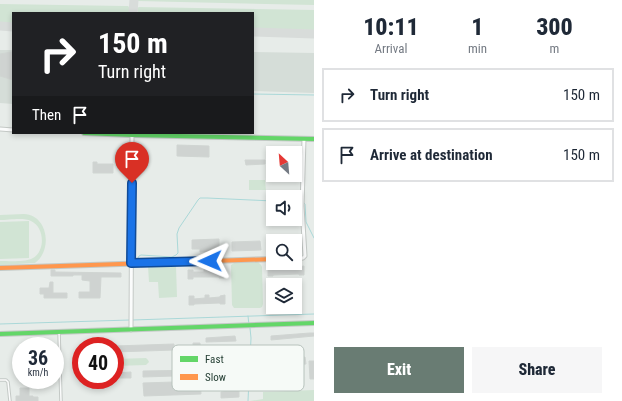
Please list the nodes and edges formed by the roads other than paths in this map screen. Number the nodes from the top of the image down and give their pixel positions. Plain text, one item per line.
1 (0, 129) edge
2 (12, 130) edge
3 (108, 134) edge
4 (132, 135) junction
5 (304, 139) junction
6 (314, 139) edge
7 (266, 259) edge
8 (302, 259) edge
9 (131, 263) junction
10 (0, 268) edge
11 (314, 323) edge
12 (130, 330) junction
13 (60, 332) junction
14 (0, 334) edge
15 (0, 380) edge
16 (10, 401) edge
17 (61, 401) edge

1 - 2 street
3 - 4 street
4 - 5 street
4 - 9 street
5 - 6 street
5 - 8 street
7 - 9 street
9 - 10 street
9 - 12 street
11 - 12 street
12 - 13 street
13 - 14 street
13 - 17 lane
15 - 16 lane

